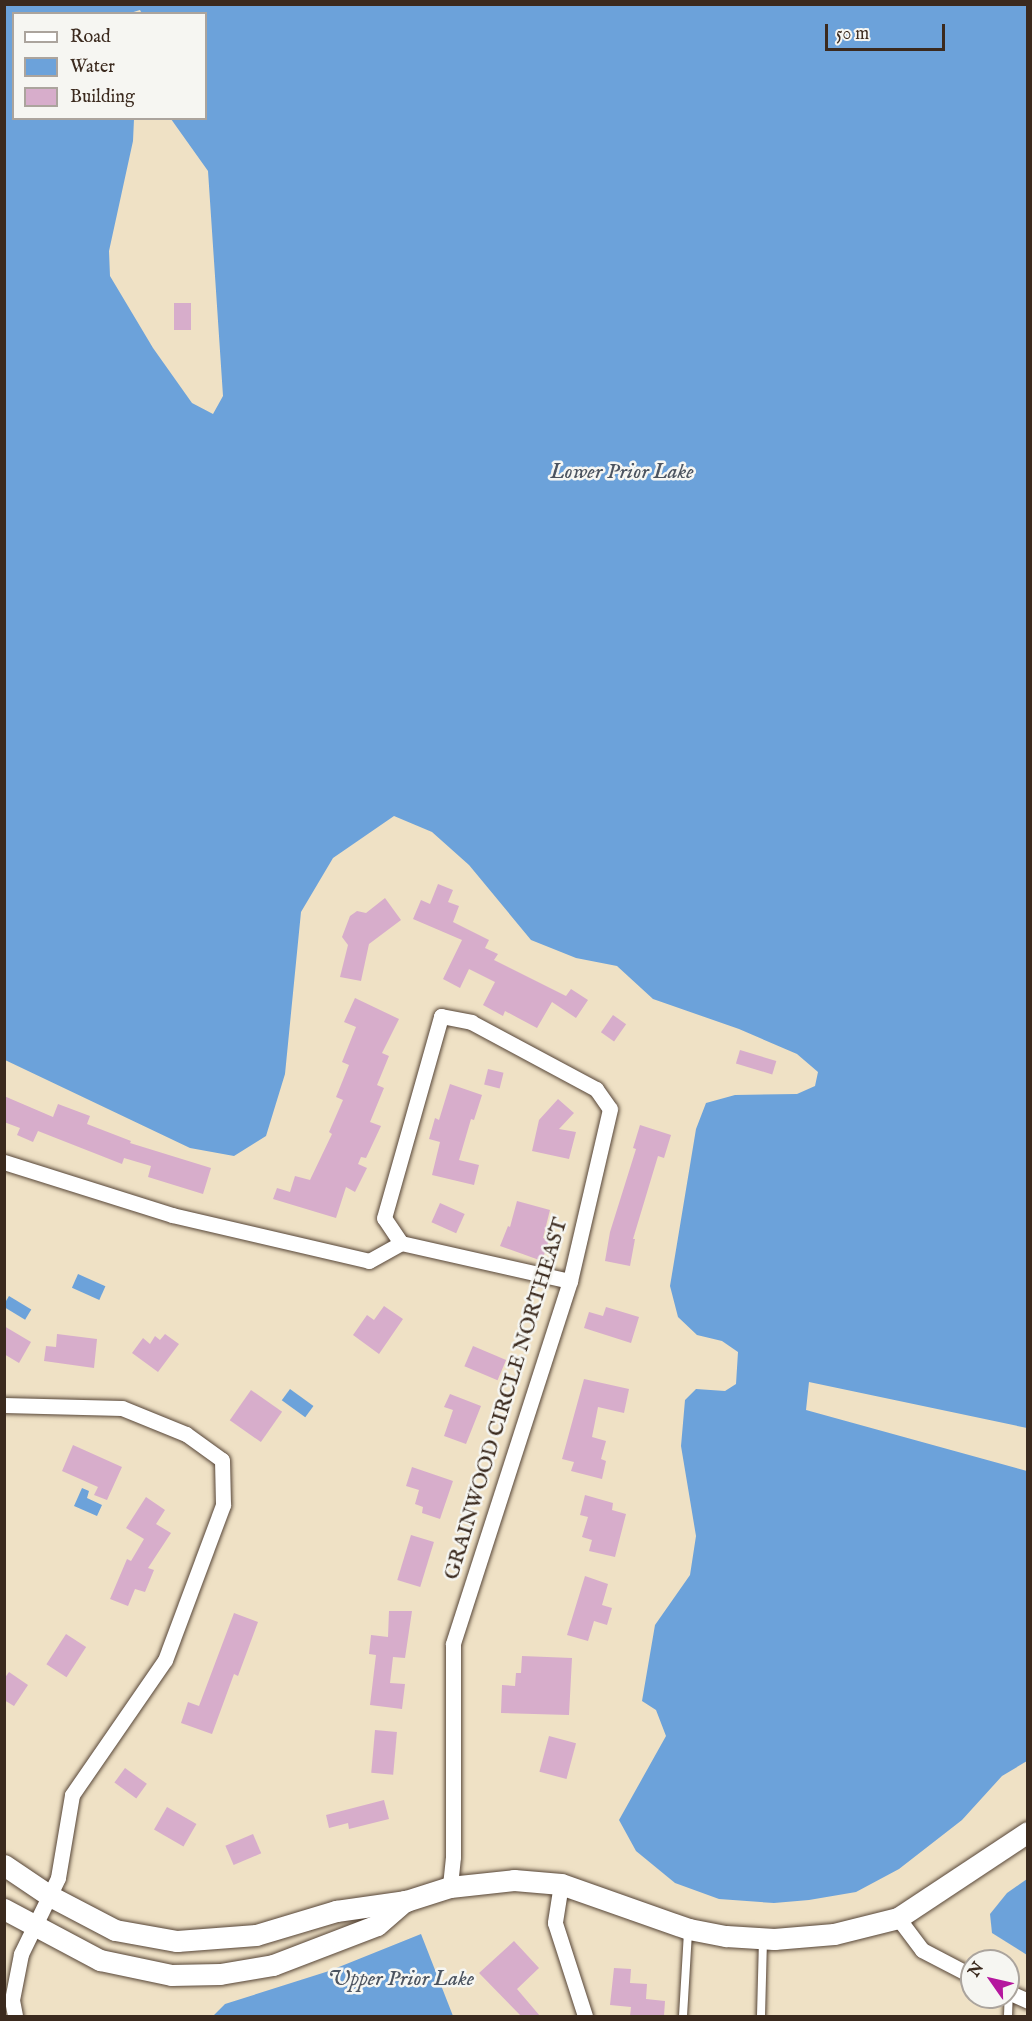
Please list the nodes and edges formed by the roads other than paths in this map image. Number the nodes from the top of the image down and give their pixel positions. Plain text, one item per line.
1 (4, 1162) edge
2 (401, 1243) junction
3 (570, 1281) junction
4 (4, 1405) edge
5 (1028, 1832) edge
6 (4, 1865) edge
7 (561, 1884) junction
8 (450, 1887) junction
9 (406, 1901) junction
10 (4, 1910) edge
11 (42, 1913) junction
12 (898, 1918) junction
13 (688, 1929) junction
14 (763, 1937) junction
15 (960, 1970) edge
16 (15, 2016) edge
17 (585, 2016) edge
18 (683, 2016) edge
19 (761, 2016) edge

1 - 2 street
2 - 3 street
2 - 3 street, GRAINWOOD CIRCLE NORTHEAST
3 - 8 street, GRAINWOOD CIRCLE NORTHEAST
4 - 11 street
5 - 12 main road
6 - 11 main road
7 - 8 main road
7 - 13 main road
7 - 17 street
8 - 9 main road
9 - 11 main road
9 - 11 main road
10 - 11 main road
11 - 16 street
12 - 14 main road
12 - 15 street
13 - 14 main road
13 - 18 lane
14 - 19 lane

